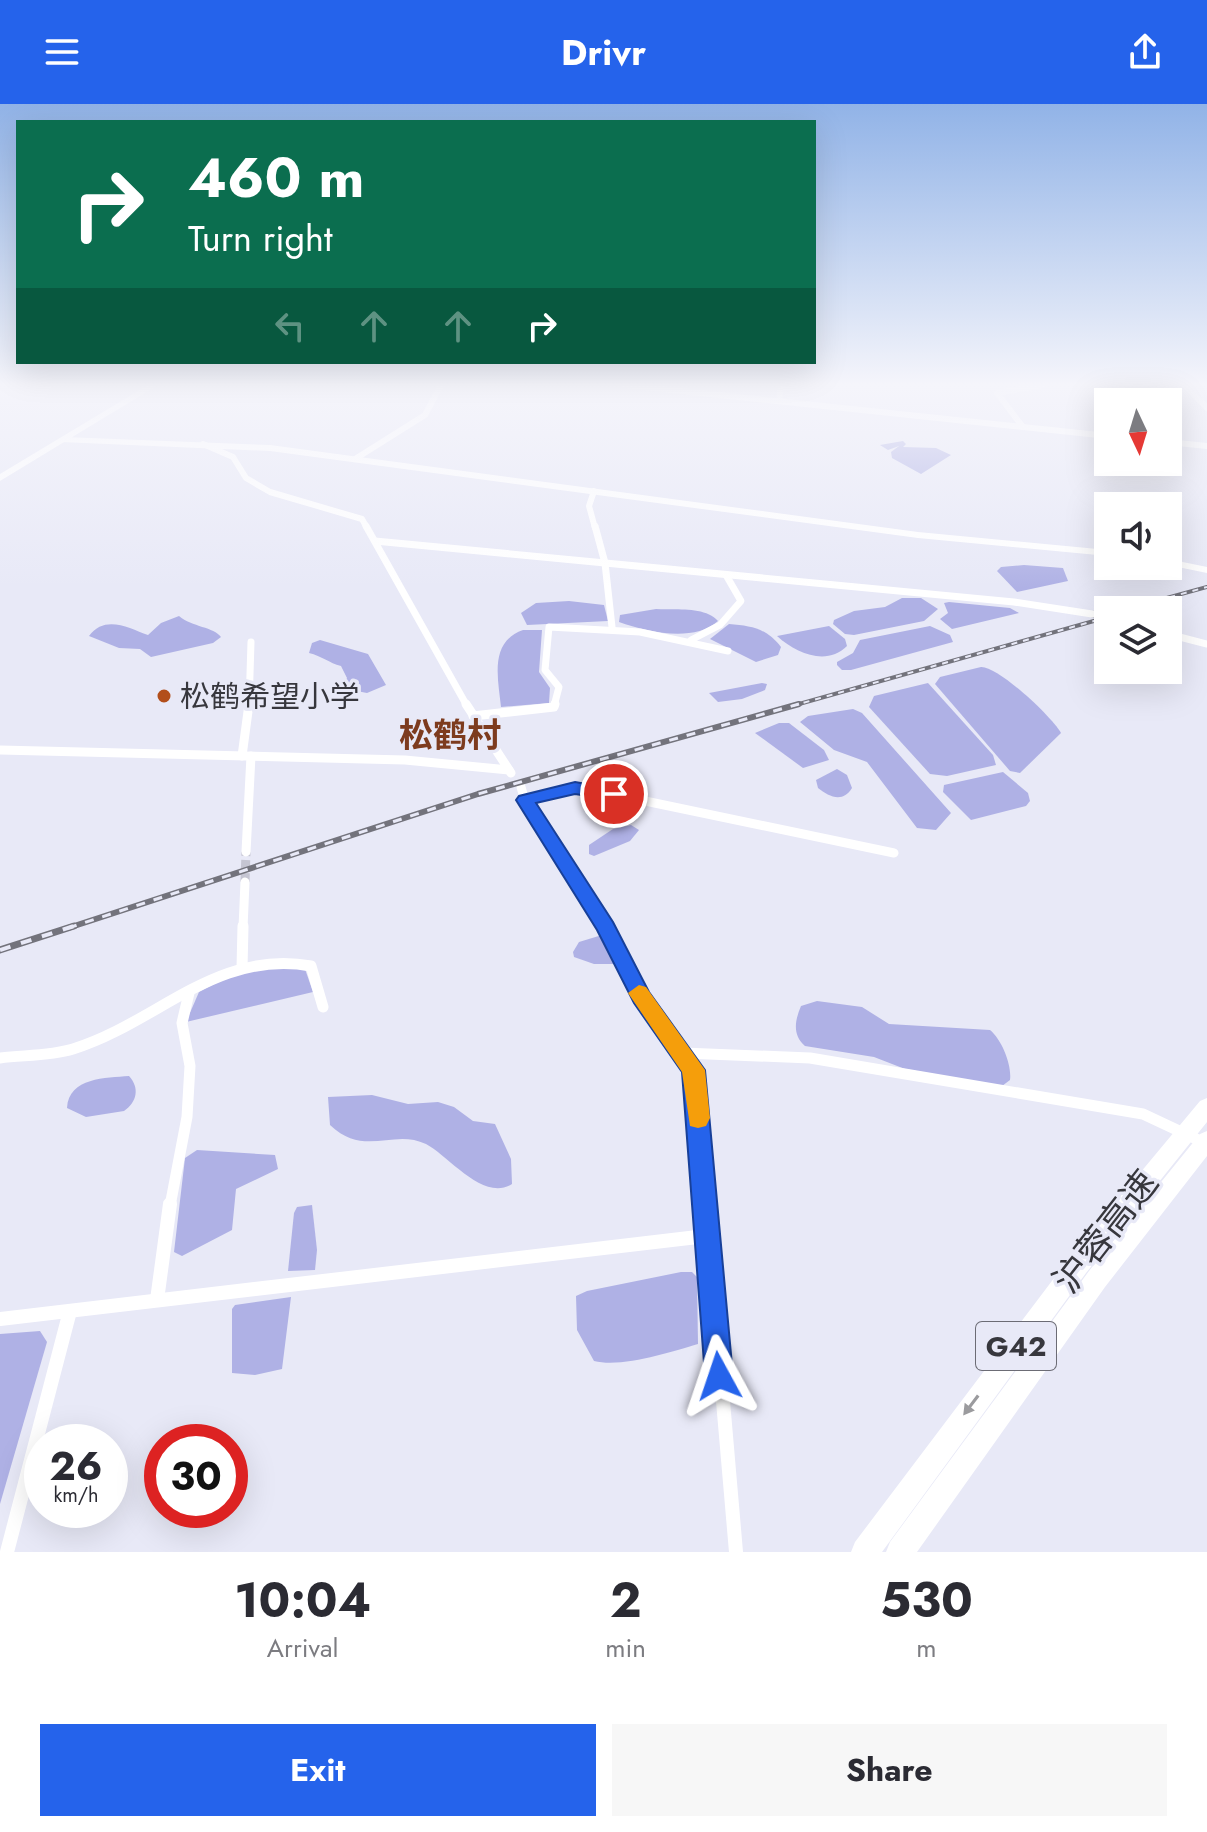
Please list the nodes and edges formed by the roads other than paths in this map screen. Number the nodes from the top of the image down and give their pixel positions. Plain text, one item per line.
1 (41, 453) edge
2 (223, 453) edge
3 (290, 453) edge
4 (365, 453) edge
5 (355, 459) junction
6 (0, 478) edge
7 (594, 491) junction
8 (375, 541) junction
9 (1094, 552) edge
10 (605, 563) junction
11 (1182, 565) edge
12 (1207, 570) edge
13 (726, 575) junction
14 (1092, 614) tunnel mouth
15 (612, 627) junction
16 (1182, 638) edge
17 (689, 641) junction
18 (251, 642) dead end
19 (1207, 644) edge
20 (728, 651) dead end
21 (473, 716) junction
22 (0, 750) edge
23 (246, 756) junction
24 (246, 852) tunnel mouth
25 (894, 853) dead end
26 (245, 882) tunnel mouth
27 (242, 968) junction
28 (189, 993) junction
29 (323, 1007) dead end
30 (683, 1053) junction
31 (0, 1058) edge
32 (1207, 1107) edge
33 (1195, 1147) edge
34 (706, 1236) junction
35 (157, 1300) junction
36 (70, 1311) junction
37 (0, 1319) edge
38 (7, 1552) edge
39 (736, 1552) edge
40 (865, 1552) edge
41 (900, 1552) edge

1 - 6 highway
2 - 8 street
3 - 5 main road
4 - 5 street
5 - 7 main road
7 - 9 main road
7 - 10 street
8 - 10 street
8 - 21 street
10 - 13 street
10 - 15 street
11 - 12 main road
13 - 14 street
13 - 17 street
15 - 17 street
15 - 21 street
16 - 19 street
17 - 20 street
18 - 23 street
21 - 23 street
22 - 23 street
23 - 24 street
25 - 30 street
26 - 27 street
27 - 28 street
27 - 29 street
28 - 31 street
28 - 35 street
30 - 33 street
30 - 34 street
32 - 33 highway, 沪蓉高速 / G42
33 -> 40 highway, 沪蓉高速 / G42
33 - 41 highway, 沪蓉高速 / G42
34 - 35 street
34 - 39 street
35 - 36 street
36 - 37 street
36 - 38 street

